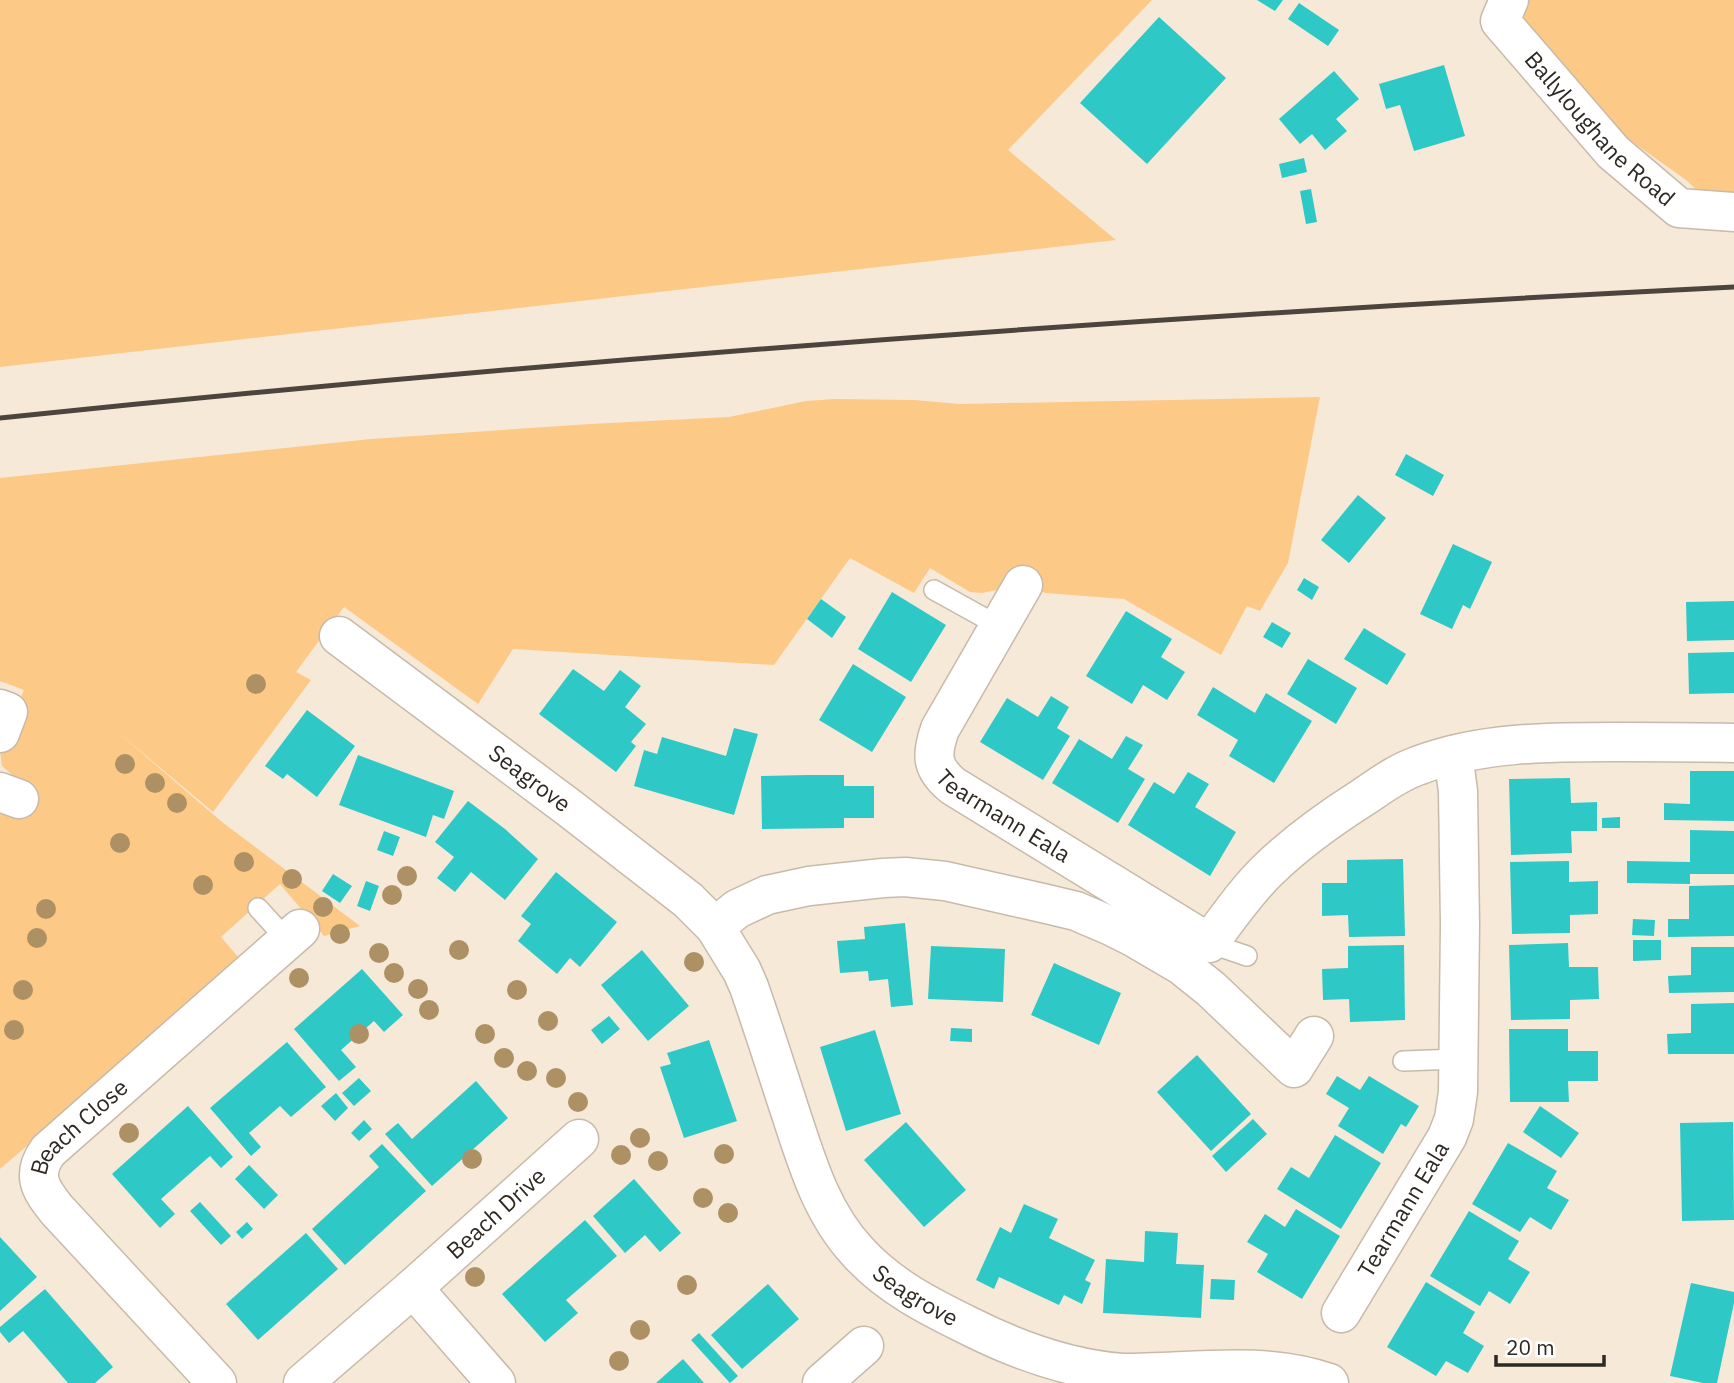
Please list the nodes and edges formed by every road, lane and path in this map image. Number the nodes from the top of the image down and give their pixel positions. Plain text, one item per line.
1 (1509, 0) edge
2 (1734, 212) edge
3 (1023, 585) dead end
4 (934, 590) dead end
5 (999, 626) junction
6 (339, 636) dead end
7 (0, 709) edge
8 (0, 733) edge
9 (1734, 743) edge
10 (1453, 755) junction
11 (258, 908) dead end
12 (715, 927) junction
13 (293, 935) joint
14 (1209, 943) junction
15 (1247, 957) dead end
16 (1314, 1036) dead end
17 (1458, 1059) junction
18 (1403, 1060) dead end
19 (579, 1139) dead end
20 (413, 1287) junction
21 (1341, 1313) dead end
22 (864, 1346) dead end
23 (217, 1383) edge
24 (303, 1383) edge
25 (496, 1383) edge
26 (822, 1383) edge
27 (1329, 1383) edge

1 - 2 street, Ballyloughane Road
3 - 5 street, Tearmann Eala
4 - 5 lane
5 - 14 street, Tearmann Eala
6 - 12 street, Seagrove
7 - 8 street
9 - 10 street
10 - 14 street
10 - 17 street, Tearmann Eala
11 - 13 lane
12 - 16 street
12 - 27 street, Seagrove
13 - 23 street, Beach Close
14 - 15 lane, Tearmann Eala
17 - 18 lane
17 - 21 street, Tearmann Eala
19 - 20 street, Beach Drive
20 - 24 street, Beach Drive
20 - 25 street
22 - 26 street

